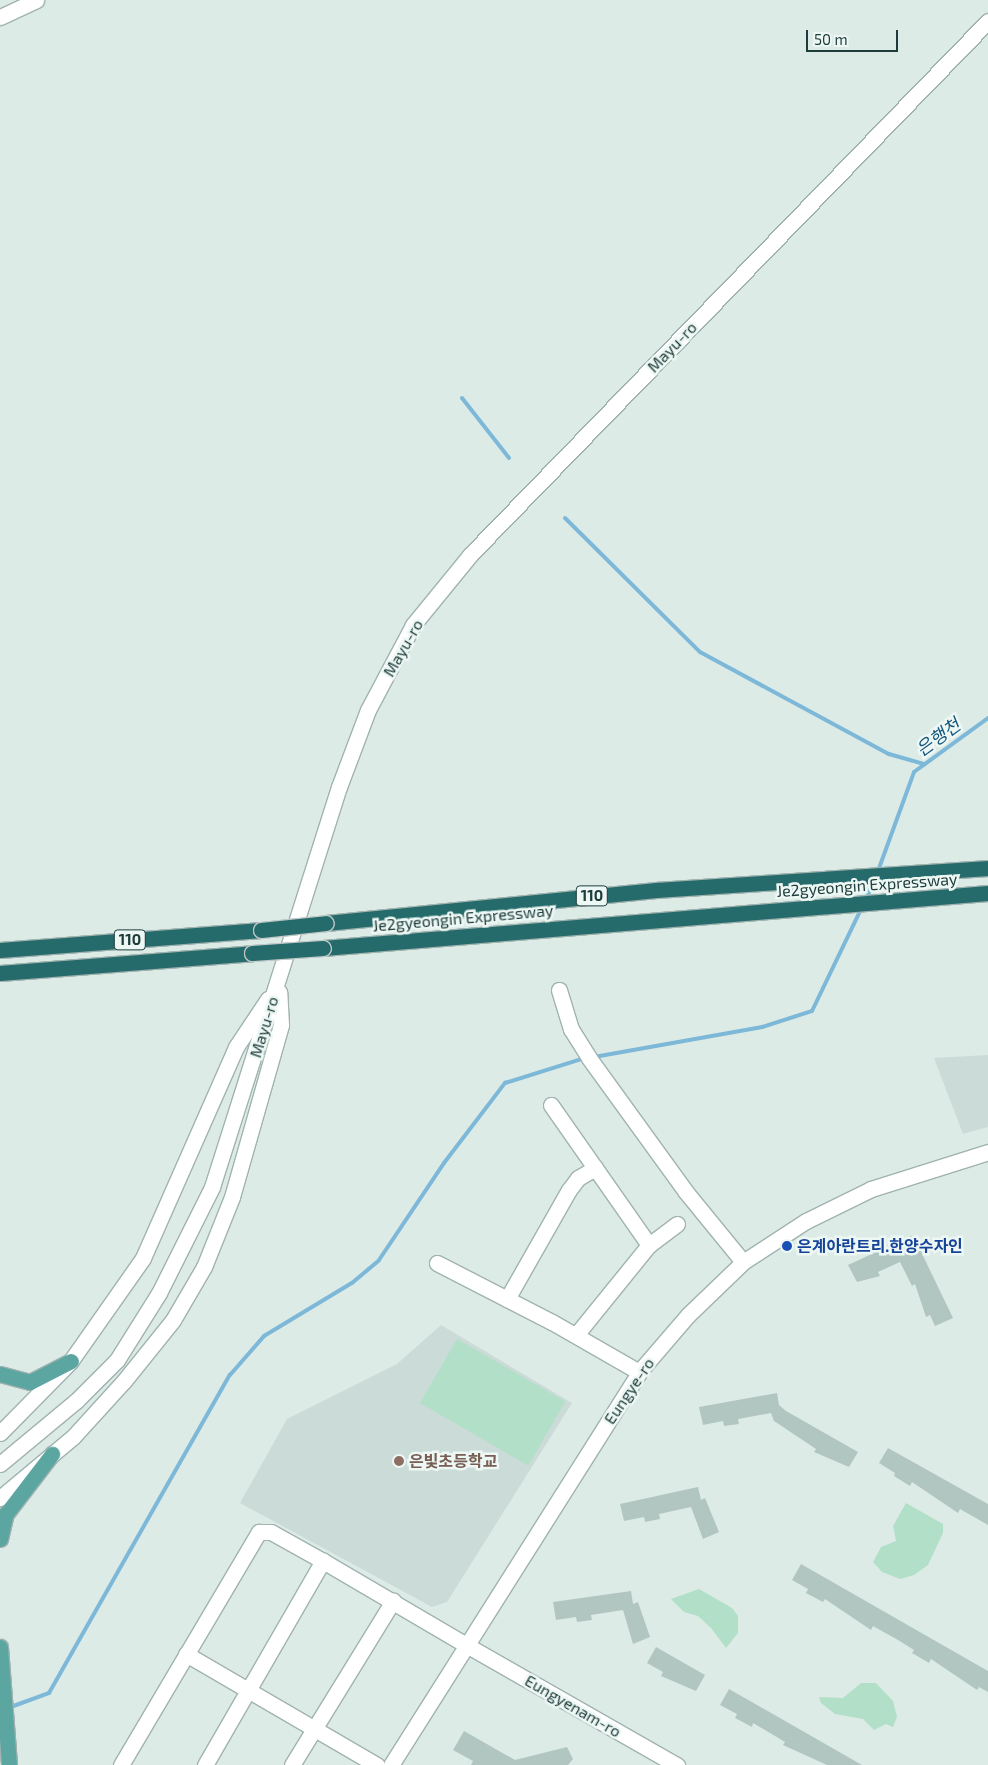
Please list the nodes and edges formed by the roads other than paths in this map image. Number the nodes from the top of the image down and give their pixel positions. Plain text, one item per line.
1 (36, 0) edge
2 (0, 17) edge
3 (988, 21) edge
4 (988, 868) edge
5 (988, 893) edge
6 (0, 950) edge
7 (0, 973) edge
8 (278, 983) junction
9 (559, 990) dead end
10 (551, 1105) dead end
11 (988, 1152) edge
12 (595, 1168) junction
13 (677, 1224) dead end
14 (649, 1245) junction
15 (743, 1262) junction
16 (436, 1263) dead end
17 (507, 1299) junction
18 (576, 1335) junction
19 (71, 1361) junction
20 (639, 1372) junction
21 (0, 1374) edge
22 (0, 1433) edge
23 (52, 1454) junction
24 (0, 1464) edge
25 (0, 1498) edge
26 (0, 1539) edge
27 (323, 1560) junction
28 (393, 1601) junction
29 (468, 1646) junction
30 (0, 1647) edge
31 (186, 1654) junction
32 (248, 1690) junction
33 (314, 1728) junction
34 (9, 1765) edge
35 (121, 1765) edge
36 (205, 1765) edge
37 (292, 1765) edge
38 (377, 1765) edge
39 (391, 1765) edge
40 (677, 1765) edge

1 - 2 street
3 - 8 street, Mayu-ro
4 - 6 highway, Je2gyeongin Expressway / 110, bridge
5 - 7 highway, Je2gyeongin Expressway / 110, bridge
8 - 19 street
8 - 23 street
8 - 24 street, Mayu-ro
9 - 15 street
10 - 12 street
11 - 15 street, Eungye-ro
12 - 14 street
12 - 17 street
13 - 14 street
14 - 18 street
15 - 20 street, Eungye-ro
16 - 17 street
17 - 18 street
18 - 20 street
19 - 21 main road
19 - 22 street
20 - 29 street, Eungye-ro
23 - 25 street
23 - 26 main road
27 - 28 street, Eungyenam-ro
27 - 31 street, Eungyenam-ro
27 - 32 street
28 - 29 street, Eungyenam-ro
28 - 33 street
29 - 39 street, Eungye-ro
29 - 40 street, Eungyenam-ro
30 - 34 main road
31 - 32 street
31 - 35 street
32 - 33 street
32 - 36 street
33 - 37 street
33 - 38 street

